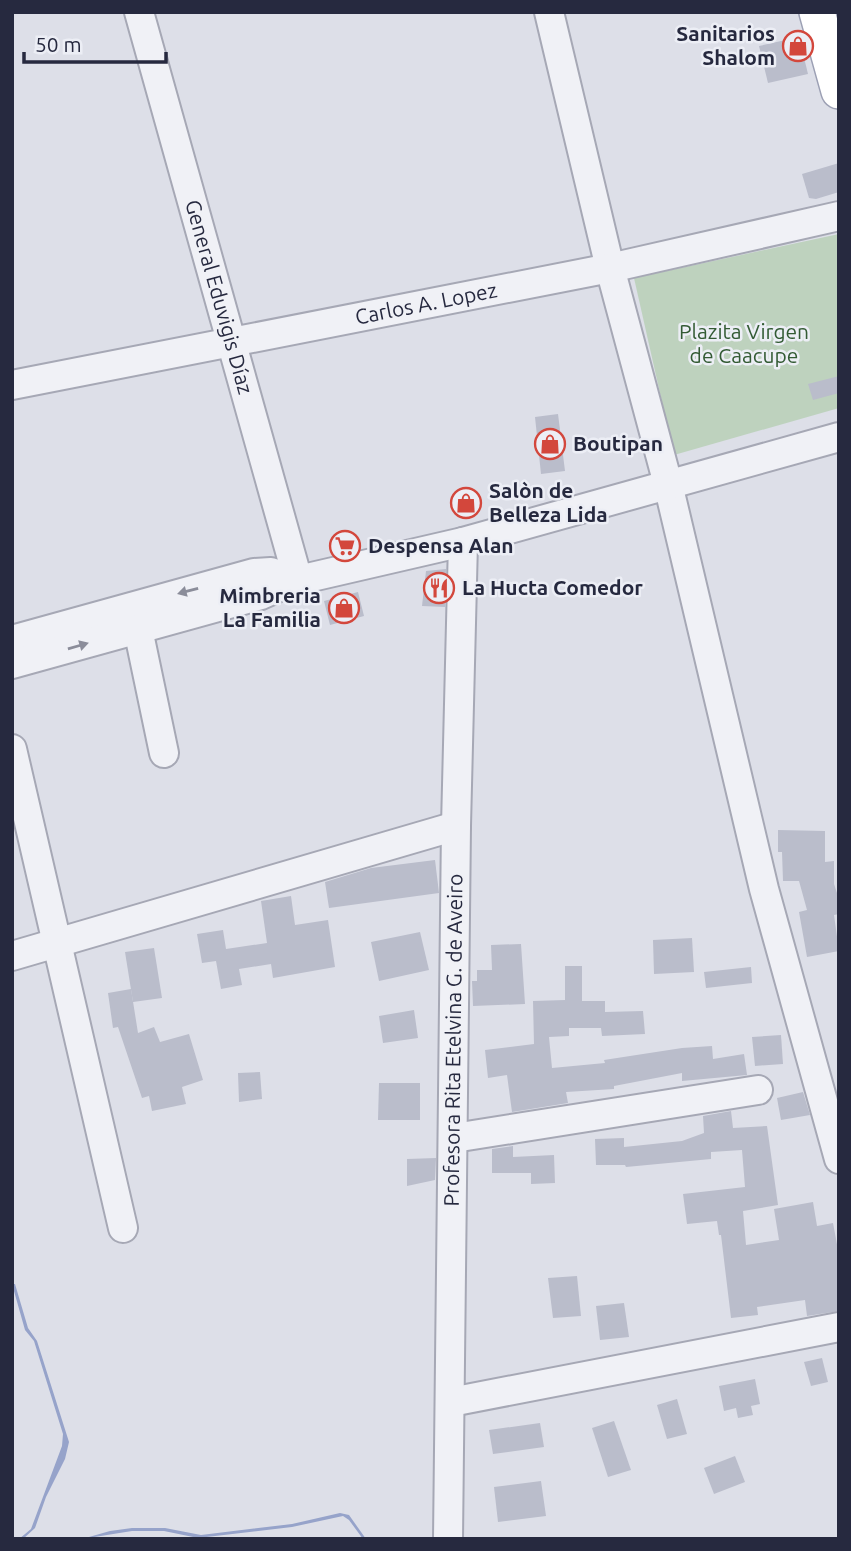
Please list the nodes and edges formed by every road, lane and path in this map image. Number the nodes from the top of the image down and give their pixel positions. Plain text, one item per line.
1 (139, 12) edge
2 (549, 12) edge
3 (817, 12) edge
4 (839, 92) edge
5 (839, 215) edge
6 (610, 268) junction
7 (232, 341) junction
8 (12, 385) edge
9 (839, 437) edge
10 (668, 484) junction
11 (463, 542) junction
12 (294, 581) junction
13 (138, 629) junction
14 (12, 640) edge
15 (12, 664) edge
16 (12, 749) edge
17 (164, 753) dead end
18 (456, 826) junction
19 (57, 943) junction
20 (12, 956) edge
21 (758, 1090) dead end
22 (454, 1138) junction
23 (839, 1159) edge
24 (123, 1228) dead end
25 (839, 1327) edge
26 (451, 1402) junction
27 (448, 1539) edge

1 - 7 street, General Eduvigis Díaz
2 - 6 street
3 - 4 main road
5 - 6 street, Carlos A. Lopez
6 - 7 street, Carlos A. Lopez
6 - 10 street
7 - 8 street, Carlos A. Lopez
7 - 12 street, General Eduvigis Díaz
9 - 10 street
10 - 11 street
10 - 23 street
11 - 12 street
11 - 18 street, Profesora Rita Etelvina G. de Aveiro
12 - 13 street
12 -> 14 street
15 -> 13 street
13 - 17 street
16 - 19 street
18 - 19 street
18 - 22 street, Profesora Rita Etelvina G. de Aveiro
19 - 20 street
19 - 24 street
21 - 22 street
22 - 26 street, Profesora Rita Etelvina G. de Aveiro
25 - 26 street
26 - 27 street, Profesora Rita Etelvina G. de Aveiro

